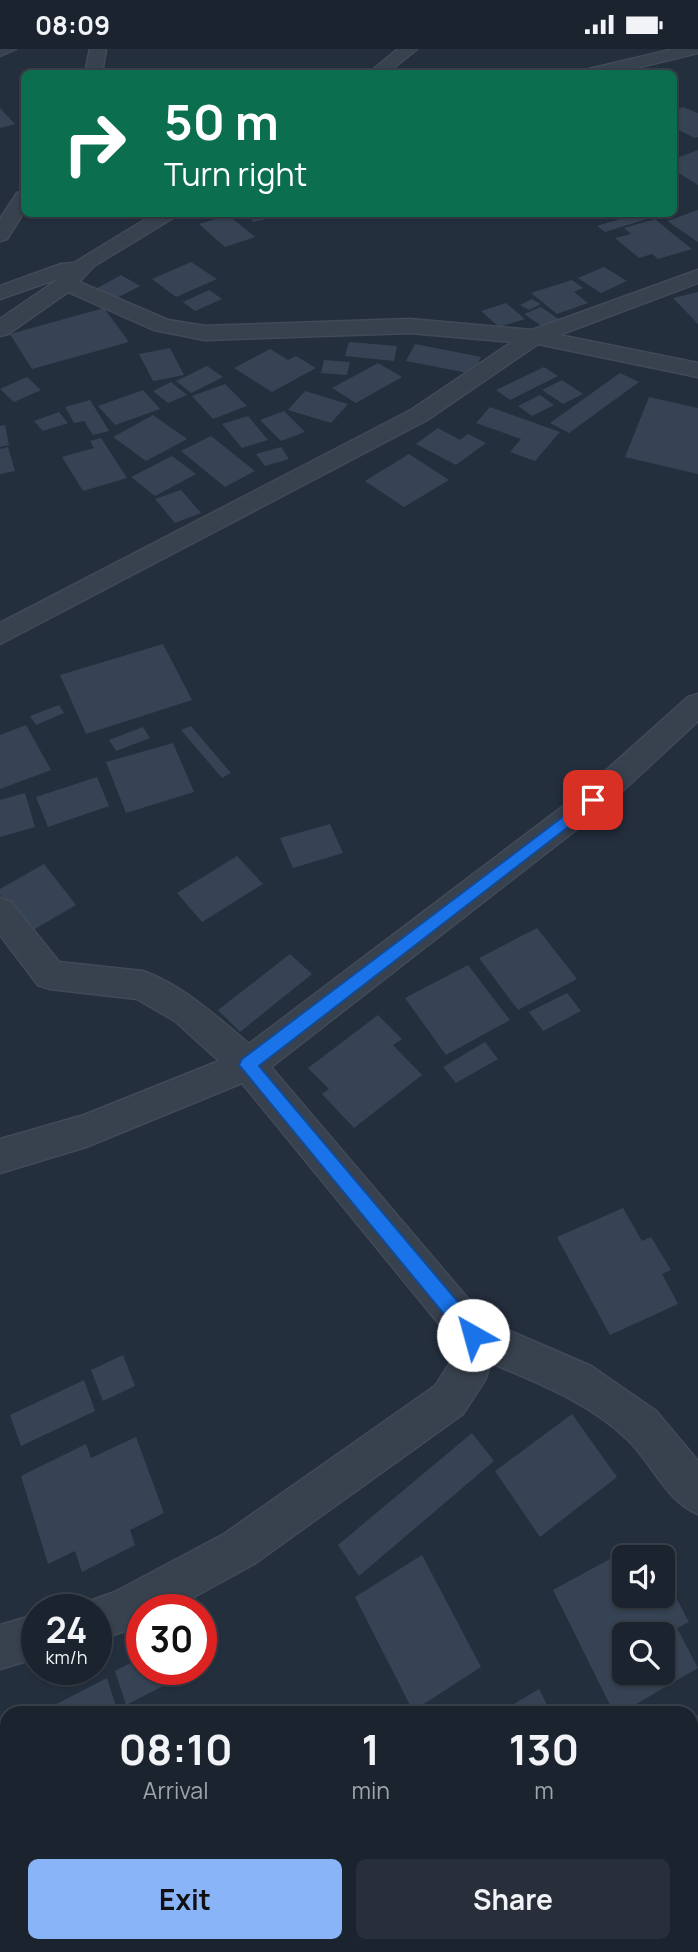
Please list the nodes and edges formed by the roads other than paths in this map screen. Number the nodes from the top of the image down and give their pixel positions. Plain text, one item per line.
1 (8, 49) edge
2 (99, 49) edge
3 (409, 49) edge
4 (695, 49) edge
5 (0, 51) edge
6 (94, 70) edge
7 (381, 70) edge
8 (608, 70) edge
9 (21, 202) edge
10 (164, 217) edge
11 (0, 235) edge
12 (87, 262) junction
13 (698, 276) edge
14 (66, 283) junction
15 (0, 293) edge
16 (0, 330) edge
17 (534, 337) junction
18 (698, 370) edge
19 (0, 635) edge
20 (698, 704) edge
21 (0, 911) edge
22 (248, 1065) junction
23 (0, 1156) edge
24 (473, 1335) junction
25 (698, 1493) edge
26 (112, 1615) edge
27 (21, 1641) edge
28 (0, 1647) edge

1 - 5 street
2 - 6 street
3 - 7 street
4 - 8 street
9 - 11 street
10 - 12 street
12 - 14 street
12 - 15 street
13 - 17 street
14 - 16 street
14 - 17 street
17 - 18 street
17 - 19 street
20 - 22 street
21 - 22 street
22 - 23 street
22 - 24 street
24 - 25 street
24 - 26 street
27 - 28 street

